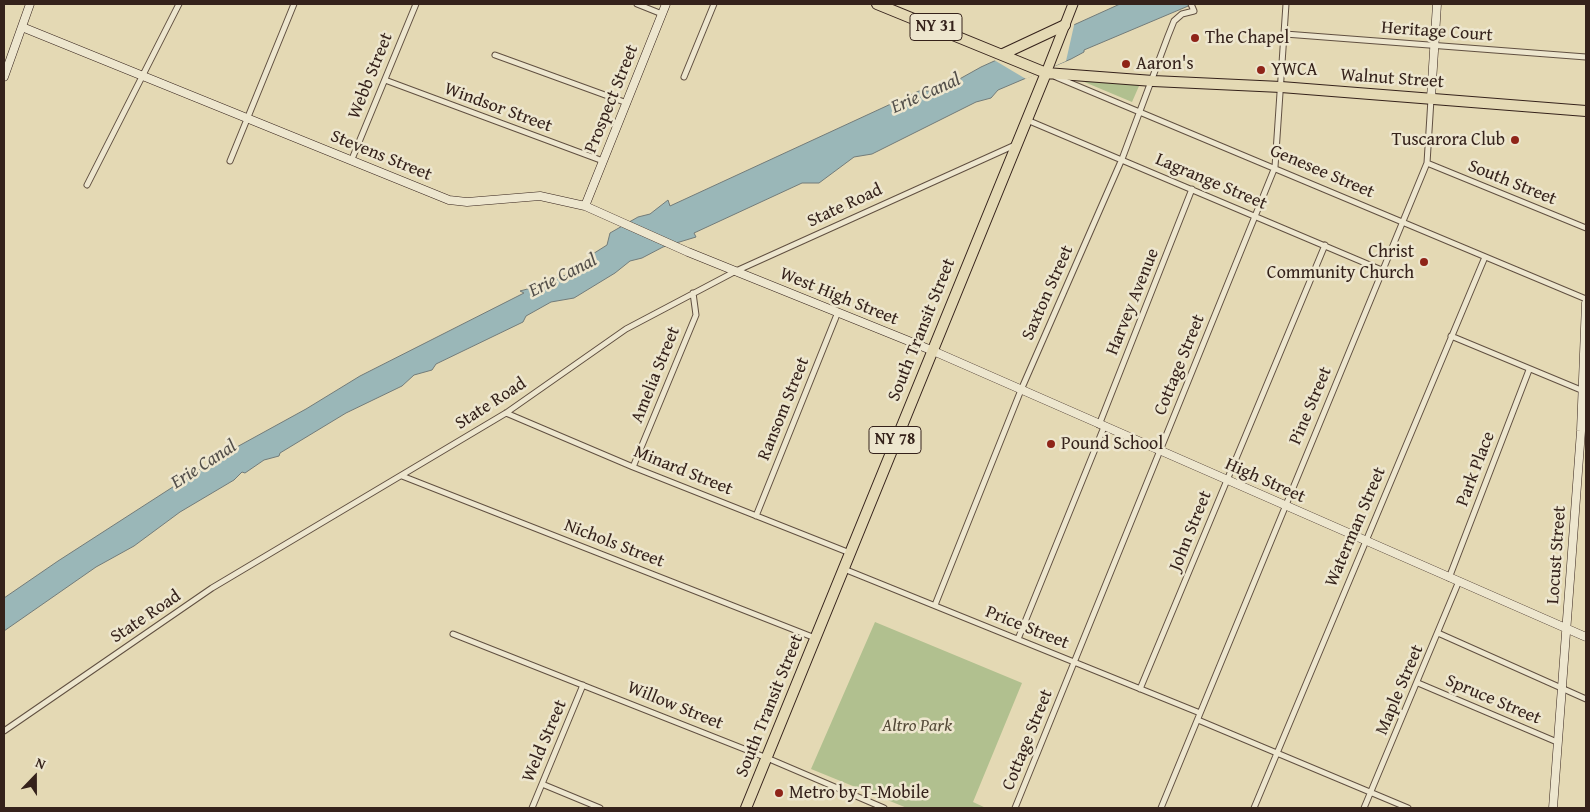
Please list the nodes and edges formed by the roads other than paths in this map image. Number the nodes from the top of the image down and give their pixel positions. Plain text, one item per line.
1 (30, 4) edge
2 (180, 4) edge
3 (294, 4) edge
4 (416, 4) edge
5 (637, 4) edge
6 (666, 4) edge
7 (714, 4) edge
8 (877, 4) edge
9 (1073, 4) edge
10 (1191, 4) edge
11 (1286, 4) edge
12 (1437, 4) edge
13 (662, 14) junction
14 (1066, 21) junction
15 (22, 27) junction
16 (1285, 34) junction
17 (1435, 46) junction
18 (999, 52) junction
19 (495, 55) dead end
20 (1586, 57) edge
21 (1045, 71) junction
22 (4, 76) edge
23 (144, 76) junction
24 (684, 77) dead end
25 (384, 80) junction
26 (1152, 81) junction
27 (1281, 87) junction
28 (1431, 98) junction
29 (627, 104) junction
30 (1586, 110) edge
31 (1140, 113) junction
32 (247, 117) junction
33 (1027, 120) junction
34 (1016, 145) junction
35 (352, 159) junction
36 (1122, 159) junction
37 (230, 161) dead end
38 (603, 161) junction
39 (1427, 163) junction
40 (1276, 168) junction
41 (86, 185) dead end
42 (1192, 189) junction
43 (585, 206) junction
44 (1255, 215) junction
45 (1404, 222) junction
46 (1586, 228) edge
47 (1326, 245) junction
48 (1486, 256) junction
49 (736, 271) junction
50 (1384, 271) junction
51 (693, 293) junction
52 (1586, 299) edge
53 (1586, 303) edge
54 (838, 312) junction
55 (1451, 336) junction
56 (931, 350) junction
57 (1584, 364) edge
58 (1530, 370) junction
59 (1021, 390) junction
60 (1581, 390) junction
61 (506, 413) junction
62 (1101, 426) junction
63 (1583, 432) edge
64 (1160, 452) junction
65 (633, 467) junction
66 (402, 476) junction
67 (1227, 480) junction
68 (1285, 507) junction
69 (756, 516) junction
70 (1365, 540) junction
71 (850, 553) junction
72 (844, 569) junction
73 (1449, 578) junction
74 (1459, 581) junction
75 (935, 605) junction
76 (1567, 628) junction
77 (1438, 633) junction
78 (453, 634) dead end
79 (1586, 637) edge
80 (815, 638) junction
81 (1018, 639) junction
82 (1074, 662) junction
83 (1418, 682) junction
84 (584, 685) junction
85 (1562, 688) junction
86 (1140, 689) junction
87 (1586, 699) edge
88 (1200, 713) junction
89 (1198, 720) junction
90 (4, 731) edge
91 (1558, 742) junction
92 (1277, 753) junction
93 (767, 758) junction
94 (542, 784) junction
95 (1371, 792) junction
96 (532, 808) edge
97 (600, 808) edge
98 (746, 808) edge
99 (884, 808) edge
100 (1015, 808) edge
101 (1161, 808) edge
102 (1254, 808) edge
103 (1364, 808) edge
104 (1408, 808) edge
105 (1553, 808) edge

1 - 15 street
2 - 23 street
3 - 32 street
4 - 25 street, Webb Street
5 - 13 street
6 - 13 street, Prospect Street
7 - 24 street
8 - 18 highway, NY 31
9 - 14 main road, South Transit Street / NY 78
10 - 26 street, Saxton Street
11 - 16 street, Cottage Street
12 - 17 street, Pine Street
13 - 29 street, Prospect Street
14 - 18 highway
14 - 21 main road, South Transit Street / NY 78
15 - 22 street
15 - 23 street, Stevens Street
16 - 17 street, Heritage Court
16 - 27 street, Cottage Street
17 - 20 street, Heritage Court
17 - 28 street, Pine Street
18 - 21 highway, NY 31
19 - 29 street
21 - 26 highway, Walnut Street / NY 31
21 - 31 street, Genesee Street
21 - 33 highway, South Transit Street / NY 78
23 - 32 street, Stevens Street
23 - 41 street
25 - 35 street, Webb Street
25 - 38 street, Windsor Street
26 - 27 highway, Walnut Street / NY 31
26 - 31 street, Saxton Street
27 - 28 highway, Walnut Street / NY 31
27 - 40 street, Cottage Street
28 - 30 highway, Walnut Street / NY 31
28 - 39 street, Pine Street
29 - 38 street, Prospect Street
31 - 36 street, Saxton Street
31 - 40 street, Genesee Street
32 - 35 street, Stevens Street
32 - 37 street
33 - 34 highway, South Transit Street / NY 78
33 - 36 street, Lagrange Street
34 - 49 street, State Road
34 - 56 highway, South Transit Street / NY 78
35 - 43 street, Stevens Street
36 - 42 street, Lagrange Street
36 - 59 street, Saxton Street
38 - 43 street, Prospect Street
39 - 45 street, Pine Street
39 - 46 street, South Street
40 - 44 street, Cottage Street
40 - 45 street, Genesee Street
42 - 44 street, Lagrange Street
42 - 62 street, Harvey Avenue
43 - 49 street, Stevens Street
44 - 47 street, Lagrange Street
44 - 64 street, Cottage Street
45 - 48 street, Genesee Street
45 - 50 street, Pine Street
47 - 50 street, Lagrange Street
47 - 67 street, John Street
48 - 52 street, Genesee Street
48 - 55 street, Waterman Street
49 - 51 street, State Road
49 - 54 street, West High Street
50 - 68 street, Pine Street
51 - 61 street, State Road
51 - 65 street, Amelia Street
53 - 57 street, Locust Street
54 - 56 street, West High Street
54 - 69 street, Ransom Street
55 - 58 street
55 - 70 street, Waterman Street
56 - 59 street, High Street
56 - 71 highway, South Transit Street / NY 78
57 - 60 street, Locust Street
58 - 60 street
58 - 73 street, Park Place
59 - 62 street, High Street
59 - 75 street, Saxton Street
60 - 63 street, Locust Street
61 - 65 street, Minard Street
61 - 66 street, State Road
62 - 64 street, High Street
62 - 81 street, Harvey Avenue
63 - 76 street, Locust Street
64 - 67 street, High Street
64 - 82 street, Cottage Street
65 - 69 street, Minard Street
66 - 80 street, Nichols Street
66 - 90 street, State Road
67 - 68 street, High Street
67 - 86 street, John Street
68 - 70 street, High Street
68 - 88 street, Pine Street
69 - 71 street, Minard Street
70 - 73 street, High Street
70 - 92 street, Waterman Street
71 - 72 highway, South Transit Street / NY 78
72 - 75 street, Price Street
72 - 80 highway, South Transit Street / NY 78
73 - 74 street, High Street
74 - 76 street, High Street
74 - 77 street, Maple Street
75 - 81 street, Price Street
76 - 79 street, High Street
76 - 85 street, Locust Street
77 - 83 street, Maple Street
77 - 85 street
78 - 84 street, Willow Street
80 - 93 highway, South Transit Street / NY 78
81 - 82 street, Price Street
82 - 86 street, Price Street
82 - 100 street, Cottage Street
83 - 91 street, Spruce Street
83 - 95 street, Maple Street
84 - 93 street, Willow Street
84 - 94 street, Weld Street
85 - 87 street
85 - 91 street, Locust Street
86 - 88 street, Price Street
88 - 89 street, Pine Street
89 - 92 street
89 - 101 street, Pine Street
91 - 105 street, Locust Street
92 - 95 street
92 - 102 street, Waterman Street
93 - 98 highway, South Transit Street / NY 78
93 - 99 street, Willow Street
94 - 96 street, Weld Street
94 - 97 street
95 - 103 street, Maple Street
95 - 104 street

